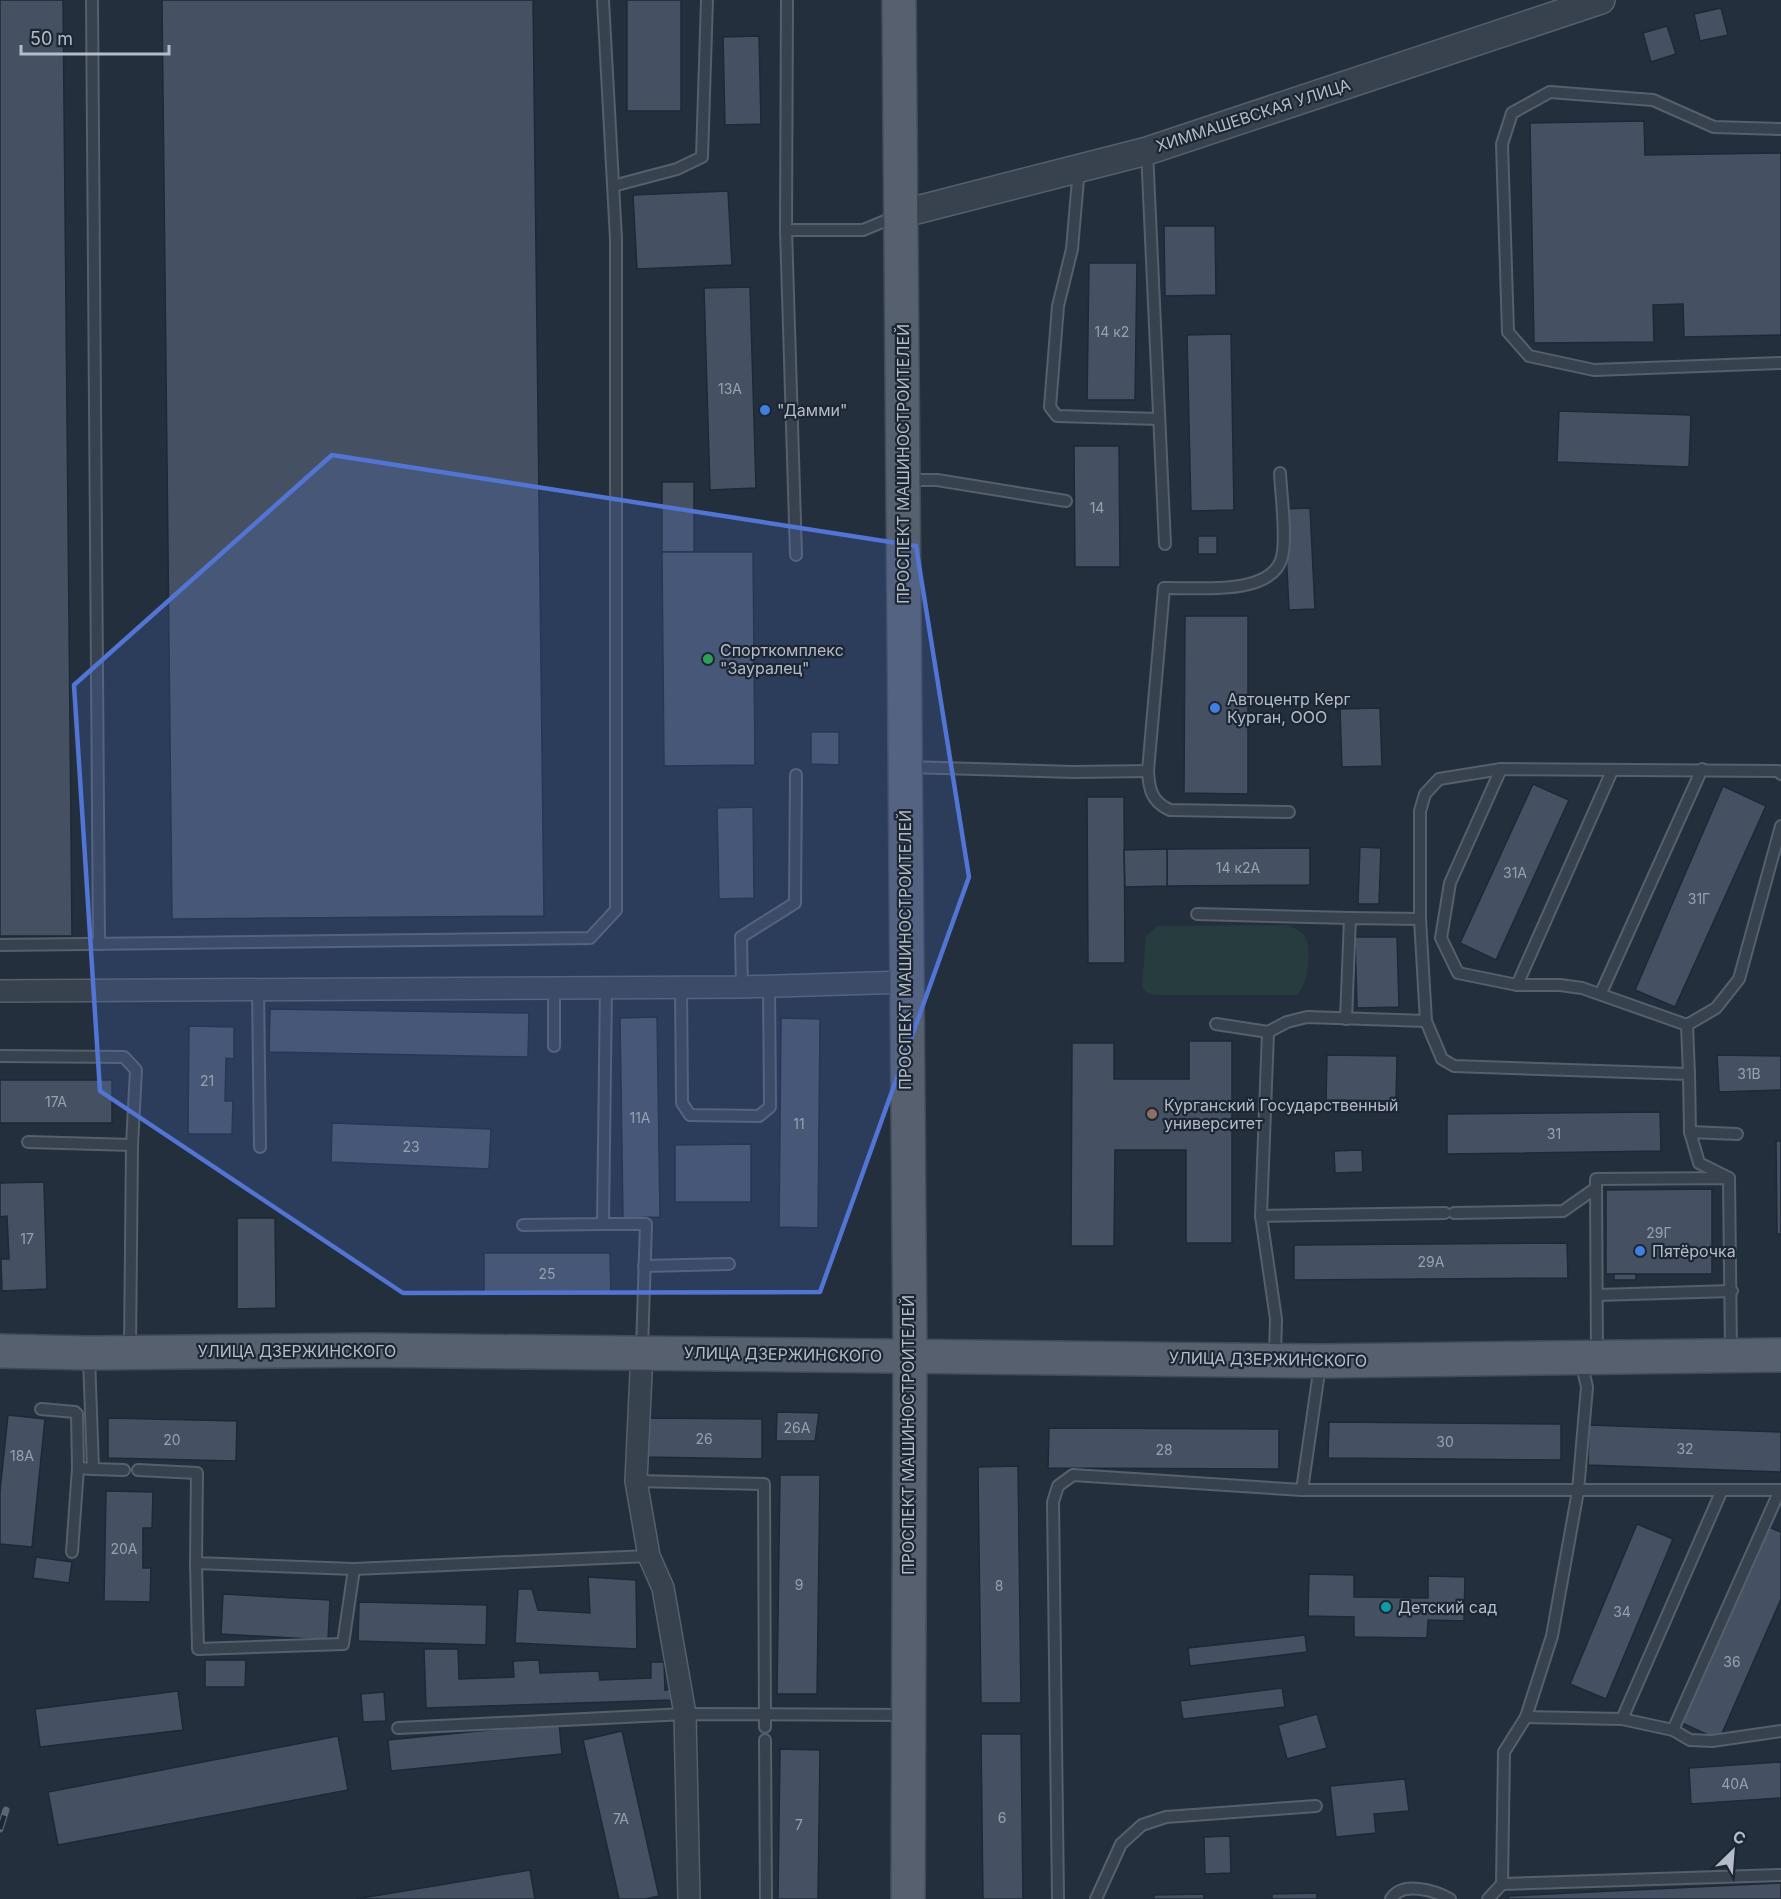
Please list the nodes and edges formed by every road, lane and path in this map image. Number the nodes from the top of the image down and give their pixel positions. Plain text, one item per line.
1 (92, 0) edge
2 (603, 0) edge
3 (707, 0) edge
4 (787, 0) edge
5 (899, 0) edge
6 (1601, 0) edge
7 (1781, 129) edge
8 (1147, 151) junction
9 (1079, 168) junction
10 (613, 186) junction
11 (901, 214) junction
12 (786, 230) junction
13 (1781, 363) edge
14 (1159, 419) junction
15 (1280, 473) dead end
16 (903, 480) junction
17 (1066, 501) dead end
18 (1165, 544) dead end
19 (796, 555) dead end
20 (904, 767) junction
21 (1702, 769) junction
22 (1501, 770) junction
23 (1148, 771) junction
24 (1612, 771) junction
25 (1781, 774) edge
26 (796, 776) dead end
27 (1288, 812) dead end
28 (1781, 826) edge
29 (1197, 914) dead end
30 (1350, 918) junction
31 (1420, 919) junction
32 (99, 944) junction
33 (0, 945) edge
34 (905, 982) junction
35 (1517, 985) junction
36 (769, 986) junction
37 (606, 987) junction
38 (681, 987) junction
39 (742, 987) junction
40 (554, 988) junction
41 (0, 991) edge
42 (258, 991) junction
43 (1601, 993) junction
44 (1346, 1019) junction
45 (1426, 1022) junction
46 (1216, 1024) dead end
47 (1687, 1025) junction
48 (1268, 1032) junction
49 (554, 1046) dead end
50 (0, 1056) edge
51 (1689, 1074) junction
52 (1690, 1132) junction
53 (1737, 1134) dead end
54 (28, 1142) dead end
55 (132, 1144) junction
56 (260, 1147) dead end
57 (1729, 1178) junction
58 (1596, 1188) junction
59 (1261, 1216) junction
60 (603, 1224) junction
61 (523, 1225) dead end
62 (729, 1264) dead end
63 (644, 1266) junction
64 (1732, 1291) junction
65 (1597, 1295) junction
66 (0, 1351) edge
67 (130, 1352) junction
68 (642, 1352) junction
69 (88, 1353) junction
70 (1781, 1354) edge
71 (1731, 1355) junction
72 (910, 1356) junction
73 (1589, 1357) junction
74 (1275, 1360) junction
75 (1321, 1361) junction
76 (41, 1409) dead end
77 (78, 1468) junction
78 (93, 1469) junction
79 (124, 1470) dead end
80 (138, 1470) dead end
81 (636, 1481) junction
82 (1302, 1490) junction
83 (1722, 1490) junction
84 (1780, 1490) edge
85 (1578, 1491) junction
86 (72, 1552) dead end
87 (649, 1556) junction
88 (196, 1563) junction
89 (354, 1569) junction
90 (685, 1714) junction
91 (765, 1714) junction
92 (909, 1715) junction
93 (1526, 1717) junction
94 (1622, 1719) junction
95 (765, 1727) dead end
96 (398, 1728) dead end
97 (1673, 1730) junction
98 (1781, 1731) edge
99 (765, 1740) dead end
100 (1316, 1806) dead end
101 (1781, 1875) edge
102 (1502, 1884) junction
103 (689, 1899) edge
104 (766, 1899) edge
105 (908, 1899) edge
106 (1058, 1899) edge
107 (1096, 1899) edge
108 (1391, 1899) edge
109 (1450, 1899) edge
110 (1488, 1899) edge

1 - 32 lane
2 - 10 lane
3 - 10 lane
4 - 12 lane
5 - 11 main road, ПРОСПЕКТ МАШИНОСТРОИТЕЛЕЙ
6 - 8 street, ХИММАШЕВСКАЯ УЛИЦА
7 - 13 lane
8 - 9 street, ХИММАШЕВСКАЯ УЛИЦА
8 - 14 lane
9 - 11 street, ХИММАШЕВСКАЯ УЛИЦА
9 - 14 lane
10 - 32 lane
11 - 12 lane
11 - 16 main road, ПРОСПЕКТ МАШИНОСТРОИТЕЛЕЙ
12 - 19 lane
14 - 18 lane
15 - 23 lane
16 - 17 lane
16 - 20 main road, ПРОСПЕКТ МАШИНОСТРОИТЕЛЕЙ
20 - 23 lane
20 - 34 main road, ПРОСПЕКТ МАШИНОСТРОИТЕЛЕЙ
21 - 24 lane
21 - 25 lane
21 - 43 lane
22 - 24 lane
22 - 31 lane
22 - 35 lane
23 - 27 lane
24 - 35 lane
26 - 39 lane
28 - 47 lane
29 - 30 lane
30 - 31 lane
30 - 44 lane
31 - 45 lane
32 - 33 lane
34 - 36 street
34 - 72 main road, ПРОСПЕКТ МАШИНОСТРОИТЕЛЕЙ
35 - 43 lane
36 - 38 lane
36 - 39 street
37 - 38 street
37 - 40 street
37 - 60 lane
38 - 39 street
40 - 42 street
40 - 49 lane
41 - 42 street
42 - 56 lane
43 - 47 lane
44 - 45 lane
44 - 48 lane
45 - 51 lane
46 - 48 lane
47 - 51 lane
48 - 59 lane
50 - 55 lane
51 - 52 lane
52 - 53 lane
52 - 57 lane
54 - 55 lane
55 - 67 lane
57 - 58 lane
57 - 64 lane
58 - 59 lane
58 - 65 lane
59 - 74 lane
60 - 61 lane
60 - 63 lane
62 - 63 lane
63 - 68 lane
64 - 65 lane
64 - 71 lane
65 - 73 lane
66 - 69 main road, УЛИЦА ДЗЕРЖИНСКОГО
67 - 68 main road, УЛИЦА ДЗЕРЖИНСКОГО
67 - 69 main road, УЛИЦА ДЗЕРЖИНСКОГО
68 - 72 main road, УЛИЦА ДЗЕРЖИНСКОГО
68 - 81 street
69 - 78 lane
70 - 71 main road, УЛИЦА ДЗЕРЖИНСКОГО
71 - 73 main road, УЛИЦА ДЗЕРЖИНСКОГО
72 - 74 main road, УЛИЦА ДЗЕРЖИНСКОГО
72 - 92 main road, ПРОСПЕКТ МАШИНОСТРОИТЕЛЕЙ
73 - 75 main road, УЛИЦА ДЗЕРЖИНСКОГО
73 - 85 lane
74 - 75 main road, УЛИЦА ДЗЕРЖИНСКОГО
75 - 82 lane
76 - 77 lane
77 - 78 lane
77 - 86 lane
78 - 79 lane
80 - 88 lane
81 - 87 street
81 - 91 lane
82 - 85 lane
82 - 106 lane
83 - 84 lane
83 - 85 lane
83 - 94 lane
84 - 97 lane
85 - 93 lane
87 - 89 lane
87 - 90 street
88 - 89 lane
88 - 89 lane
90 - 91 lane
90 - 96 lane
90 - 103 street
91 - 92 lane
91 - 95 lane
92 - 105 main road, ПРОСПЕКТ МАШИНОСТРОИТЕЛЕЙ
93 - 94 lane
93 - 102 lane
94 - 97 lane
97 - 98 lane
99 - 104 lane
100 - 107 lane
101 - 102 lane
102 - 110 lane
108 - 109 lane

